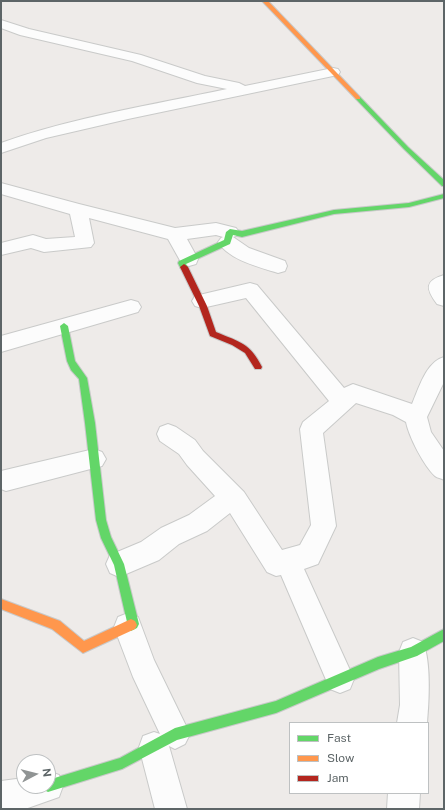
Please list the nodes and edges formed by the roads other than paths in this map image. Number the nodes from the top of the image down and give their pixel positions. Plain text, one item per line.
1 (265, 1) edge
2 (1, 24) edge
3 (333, 72) junction
4 (252, 89) junction
5 (1, 148) edge
6 (444, 184) edge
7 (1, 188) edge
8 (444, 196) edge
9 (78, 210) junction
10 (175, 234) junction
11 (228, 237) junction
12 (1, 249) edge
13 (189, 259) junction
14 (278, 266) dead end
15 (444, 282) edge
16 (444, 299) edge
17 (202, 301) junction
18 (131, 308) dead end
19 (64, 326) junction
20 (1, 344) edge
21 (444, 365) edge
22 (258, 367) dead end
23 (342, 400) junction
24 (416, 417) junction
25 (168, 434) dead end
26 (94, 459) junction
27 (444, 469) edge
28 (6, 480) dead end
29 (235, 500) junction
30 (288, 562) junction
31 (119, 564) junction
32 (1, 604) edge
33 (128, 627) junction
34 (444, 635) edge
35 (413, 652) junction
36 (340, 678) junction
37 (412, 722) edge
38 (164, 740) junction
39 (56, 785) edge
40 (404, 794) edge
41 (171, 809) edge
42 (403, 809) edge

1 - 3 street
2 - 4 street
3 - 4 street
3 - 6 street
4 - 5 street
7 - 9 street
8 - 11 street
9 - 10 street
9 - 12 street
10 - 11 street
10 - 13 street
11 - 13 street
11 - 14 street
13 - 17 street
15 - 16 street
17 - 22 street
17 - 23 street
18 - 19 street
19 - 20 street
19 - 26 street
21 - 24 street
23 - 24 street
23 - 30 street
24 - 27 street
25 - 29 street
26 - 28 street
26 - 31 street
29 - 30 street
29 - 31 street
30 - 36 street
31 - 33 street
32 - 33 street
33 - 38 street
34 - 35 street
35 - 36 street
35 - 37 street
36 - 38 street
38 - 39 street
38 - 41 street
40 - 42 street

